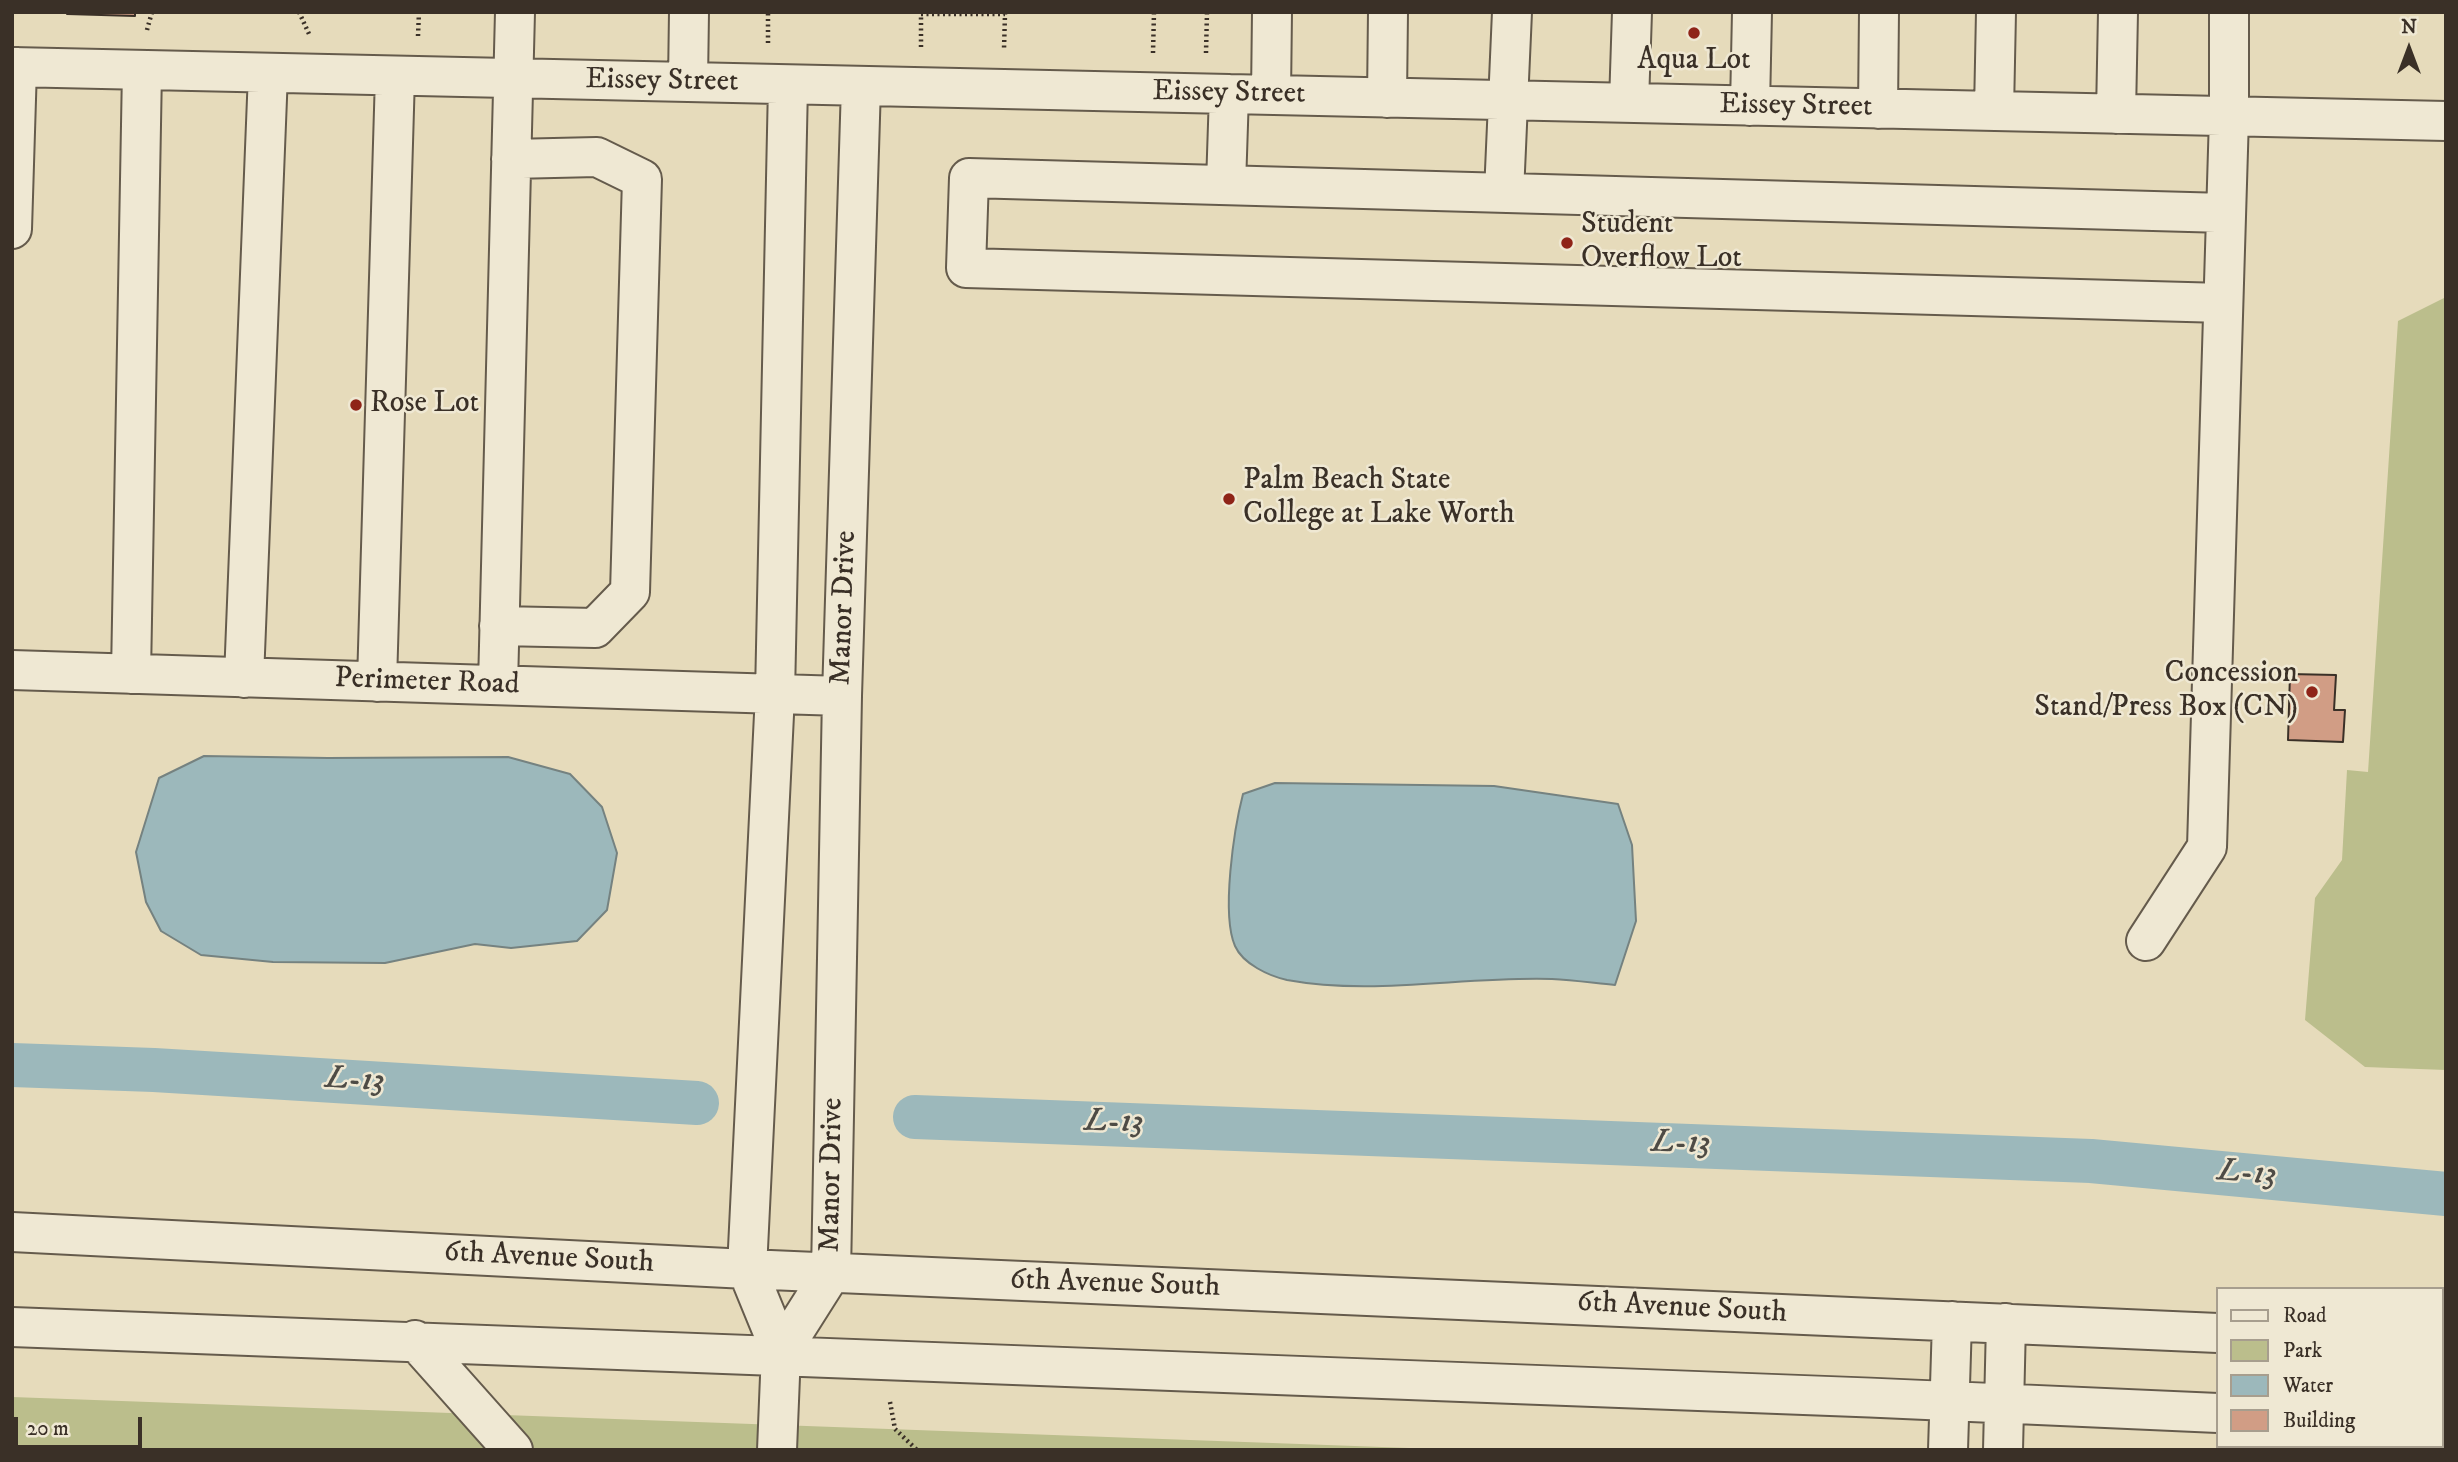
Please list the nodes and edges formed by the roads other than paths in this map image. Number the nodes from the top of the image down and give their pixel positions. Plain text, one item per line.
1 (515, 12) edge
2 (689, 12) edge
3 (1272, 12) edge
4 (1388, 12) edge
5 (1513, 12) edge
6 (1632, 12) edge
7 (1752, 12) edge
8 (1879, 12) edge
9 (1996, 12) edge
10 (2118, 12) edge
11 (2229, 12) edge
12 (144, 52) junction
13 (14, 67) edge
14 (268, 73) junction
15 (395, 76) junction
16 (513, 79) junction
17 (688, 82) junction
18 (788, 85) junction
19 (861, 86) junction
20 (1229, 94) junction
21 (1271, 95) junction
22 (1387, 97) junction
23 (1510, 100) junction
24 (1629, 103) junction
25 (1750, 106) junction
26 (1878, 109) junction
27 (1994, 111) junction
28 (2116, 114) junction
29 (2229, 117) junction
30 (2446, 121) edge
31 (511, 159) junction
32 (1226, 185) junction
33 (1504, 193) junction
34 (2225, 213) junction
35 (12, 229) edge
36 (2223, 303) junction
37 (499, 625) junction
38 (12, 670) edge
39 (131, 674) junction
40 (244, 678) junction
41 (377, 682) junction
42 (498, 685) junction
43 (775, 694) junction
44 (842, 696) junction
45 (2146, 941) dead end
46 (12, 1232) edge
47 (747, 1269) junction
48 (831, 1273) junction
49 (1952, 1321) junction
50 (2006, 1323) junction
51 (12, 1327) edge
52 (2216, 1333) edge
53 (415, 1340) junction
54 (781, 1352) junction
55 (1951, 1401) junction
56 (2004, 1404) junction
57 (2216, 1413) edge
58 (513, 1450) edge
59 (777, 1450) edge
60 (1948, 1450) edge
61 (2003, 1450) edge

1 - 16 street
2 - 17 street
3 - 21 street
4 - 22 street
5 - 23 street
6 - 24 street
7 - 25 street
8 - 26 street
9 - 27 street
10 - 28 street
11 - 29 street
12 - 13 street, Eissey Street
12 - 14 street, Eissey Street
12 - 39 street
13 - 35 street
14 - 15 street, Eissey Street
14 - 40 street
15 - 16 street, Eissey Street
15 - 41 street
16 - 17 street, Eissey Street
16 - 31 street
17 - 18 street, Eissey Street
18 - 19 street, Eissey Street
18 - 43 street
19 - 20 street, Eissey Street
19 - 44 street, Manor Drive
20 - 21 street, Eissey Street
20 - 32 street
21 - 22 street, Eissey Street
22 - 23 street, Eissey Street
23 - 24 street, Eissey Street
23 - 33 street
24 - 25 street, Eissey Street
25 - 26 street, Eissey Street
26 - 27 street, Eissey Street
27 - 28 street, Eissey Street
28 - 29 street, Eissey Street
29 - 30 street, Eissey Street
29 - 34 street
31 - 37 street
31 - 37 street
32 - 33 street
32 - 36 street
33 - 34 street
34 - 36 street
36 - 45 street
37 - 42 street
38 - 39 street, Perimeter Road
39 - 40 street, Perimeter Road
40 - 41 street, Perimeter Road
41 - 42 street, Perimeter Road
42 - 43 street, Perimeter Road
43 - 44 street, Perimeter Road
43 - 47 street
44 - 48 street, Manor Drive
46 - 47 street, 6th Avenue South
47 - 48 street, 6th Avenue South
47 - 54 street
48 - 49 street, 6th Avenue South
48 - 54 street, Manor Drive
49 - 50 street, 6th Avenue South
49 - 55 street
50 - 52 street, 6th Avenue South
50 - 56 street
51 - 53 street
53 - 54 street
53 - 58 street
54 - 55 street
54 - 59 street
55 - 56 street
55 - 60 street
56 - 57 street
56 - 61 street

